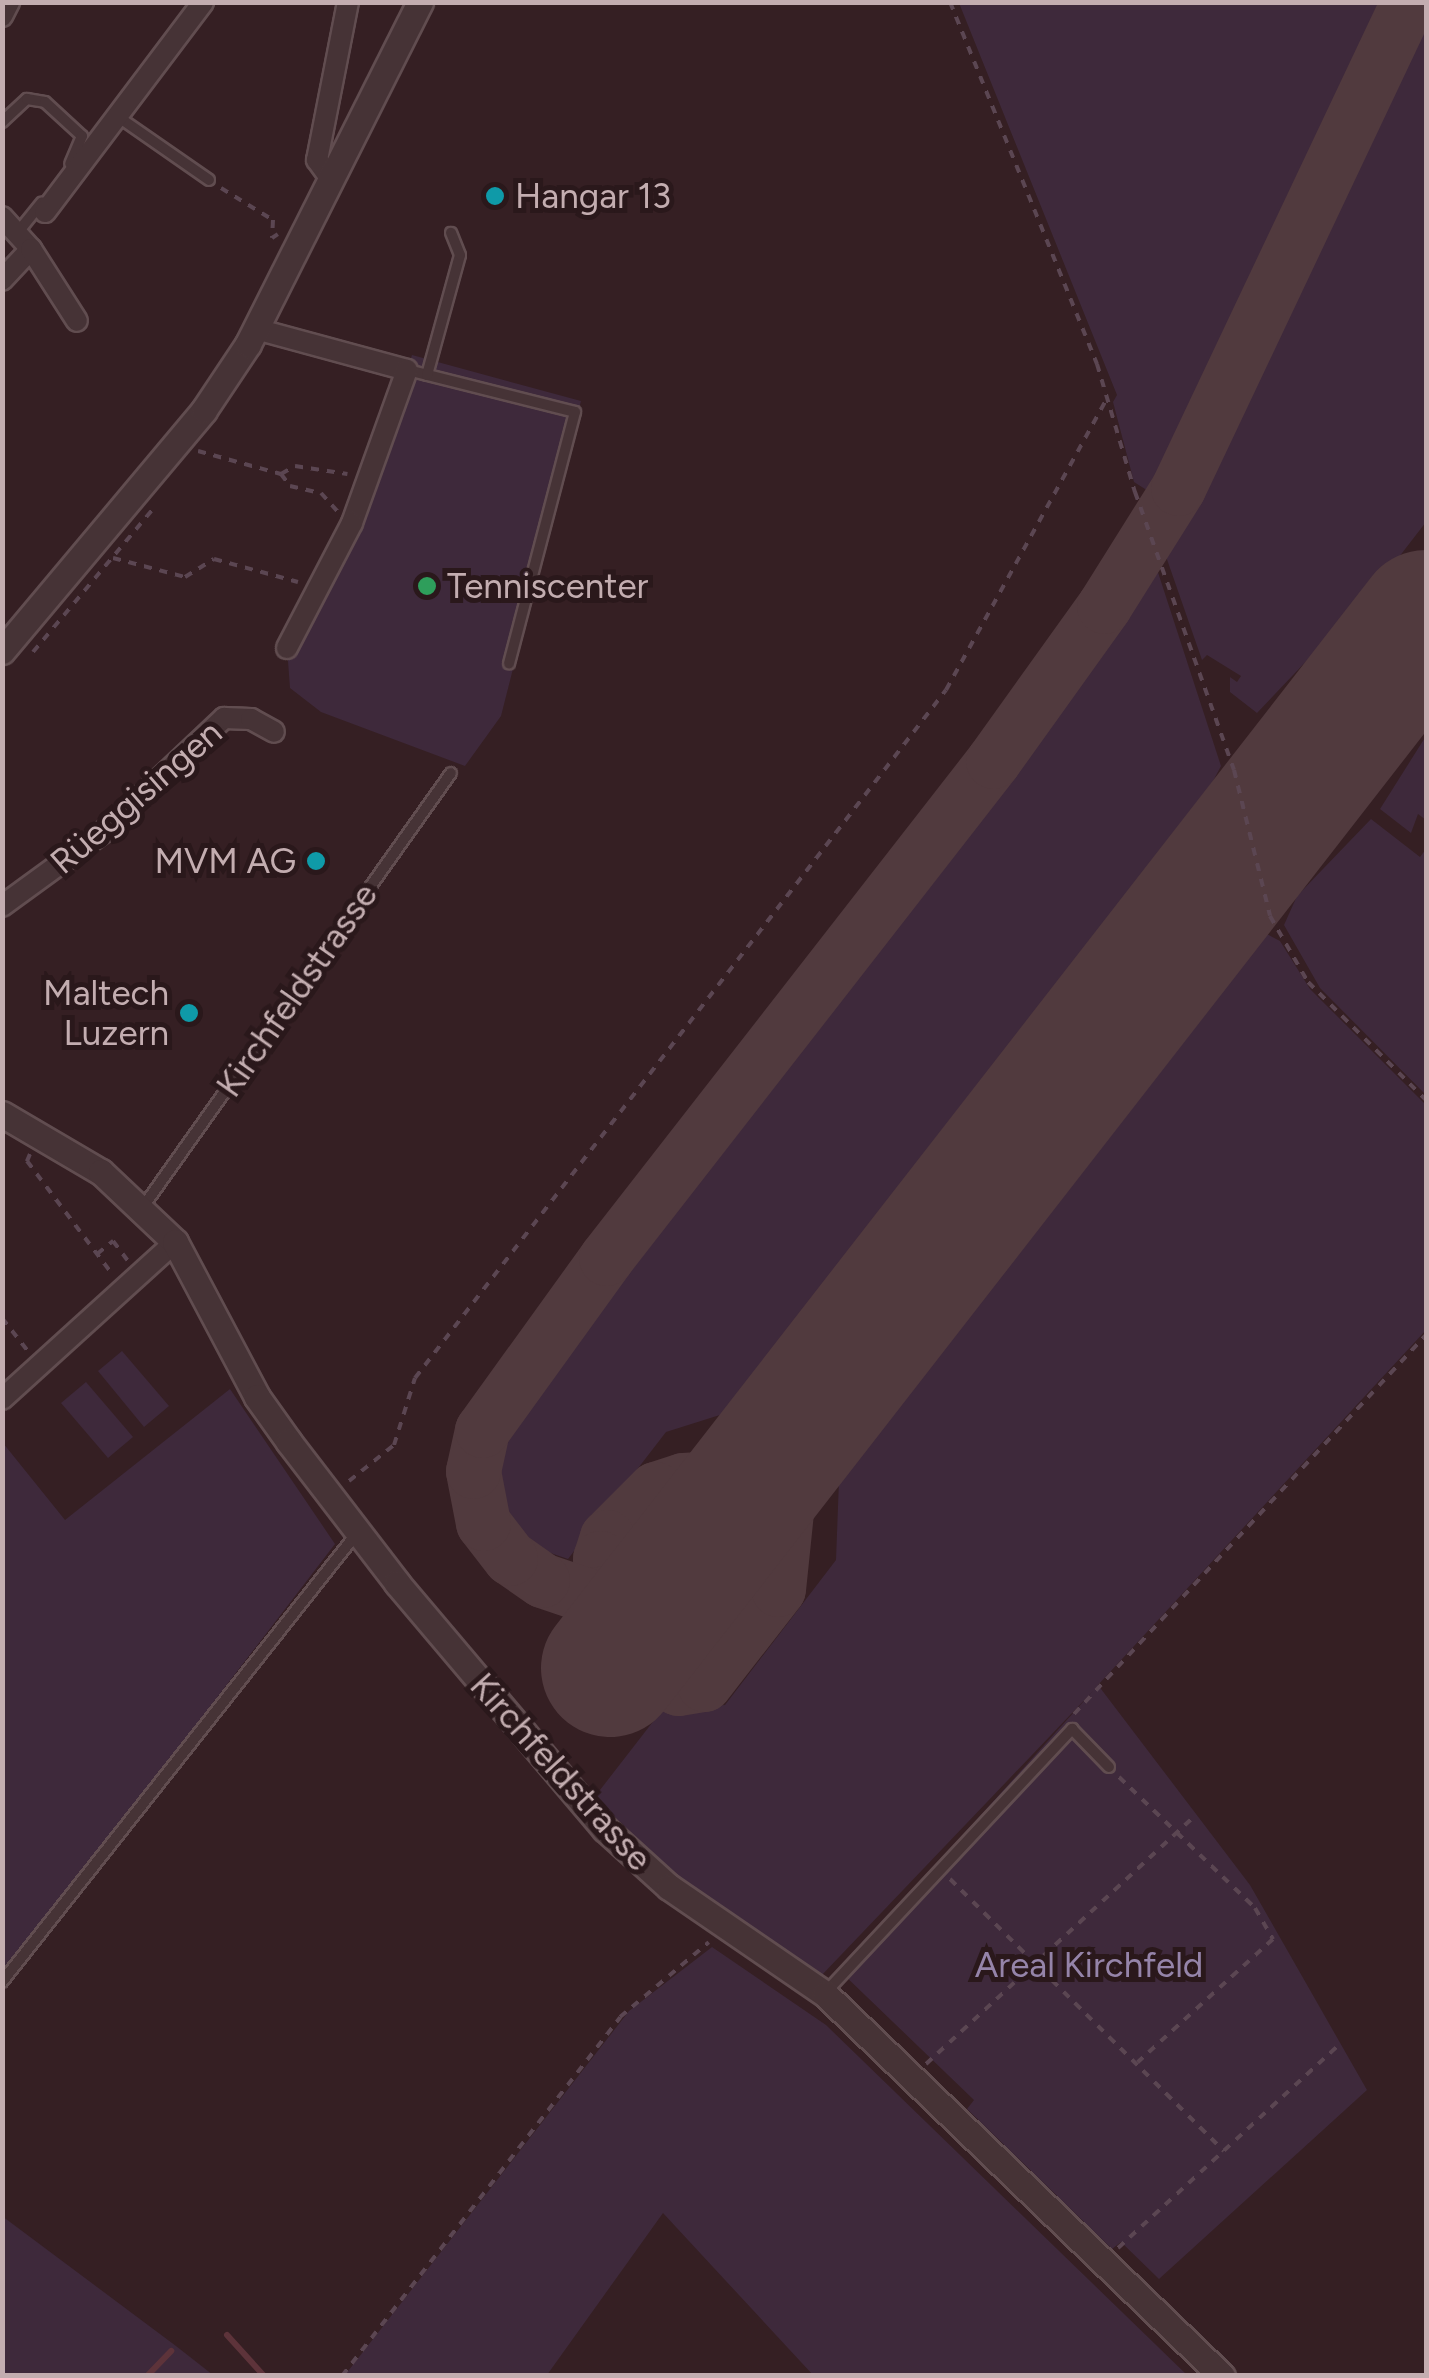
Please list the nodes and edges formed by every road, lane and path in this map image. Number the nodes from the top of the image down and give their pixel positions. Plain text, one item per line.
1 (9, 2) edge
2 (203, 2) edge
3 (348, 2) edge
4 (420, 2) edge
5 (950, 2) edge
6 (2, 16) edge
7 (117, 116) junction
8 (2, 122) edge
9 (330, 179) junction
10 (209, 180) dead end
11 (231, 194) dead end
12 (46, 212) dead end
13 (283, 232) dead end
14 (17, 233) edge
15 (451, 233) dead end
16 (2, 280) edge
17 (77, 321) dead end
18 (256, 328) junction
19 (417, 373) junction
20 (1108, 397) junction
21 (198, 451) dead end
22 (280, 474) junction
23 (361, 479) dead end
24 (346, 516) dead end
25 (114, 558) dead end
26 (310, 585) dead end
27 (288, 648) dead end
28 (2, 651) edge
29 (510, 664) dead end
30 (274, 732) dead end
31 (451, 773) dead end
32 (2, 906) edge
33 (1426, 1100) edge
34 (2, 1114) edge
35 (40, 1131) junction
36 (143, 1206) junction
37 (175, 1242) junction
38 (97, 1254) junction
39 (131, 1265) dead end
40 (116, 1279) dead end
41 (2, 1318) edge
42 (1426, 1336) edge
43 (33, 1357) dead end
44 (2, 1399) edge
45 (332, 1496) junction
46 (357, 1533) junction
47 (1064, 1725) dead end
48 (1109, 1767) joint
49 (1195, 1816) dead end
50 (1176, 1833) junction
51 (939, 1870) junction
52 (727, 1926) junction
53 (1038, 1961) junction
54 (2, 1982) edge
55 (825, 1994) junction
56 (1338, 2046) dead end
57 (1138, 2062) junction
58 (912, 2077) junction
59 (1224, 2151) junction
60 (1104, 2261) junction
61 (342, 2376) edge
62 (1222, 2376) edge

1 - 6 street
2 - 7 street
3 - 9 street
4 - 9 street
5 - 20 path
7 - 10 lane
7 - 12 street
8 - 14 lane
9 - 18 street
11 - 13 path
14 - 16 street
14 - 17 street
15 - 19 lane
18 - 19 street
18 - 28 street
19 - 27 street
19 - 29 lane
20 - 33 path
20 - 45 path
21 - 22 path
22 - 23 path
22 - 24 path
25 - 26 path
30 - 32 street, Rüeggisingen
31 - 36 lane, Kirchfeldstrasse
34 - 35 street, Kirchfeldstrasse
35 - 36 street, Kirchfeldstrasse
35 - 38 path
36 - 37 street, Kirchfeldstrasse
37 - 44 street
37 - 45 street, Kirchfeldstrasse
38 - 39 path
38 - 40 path
41 - 43 path
42 - 47 path
45 - 46 street, Kirchfeldstrasse
46 - 52 street, Kirchfeldstrasse
46 - 54 lane
48 - 50 path
48 - 51 lane
49 - 50 path
50 - 53 path
50 - 57 path
51 - 53 path
51 - 55 lane
52 - 55 street, Kirchfeldstrasse
52 - 61 path
53 - 57 path
53 - 58 path
55 - 58 street, Kirchfeldstrasse
56 - 59 path
57 - 59 path
58 - 60 street, Kirchfeldstrasse
59 - 60 path
60 - 62 street, Kirchfeldstrasse

